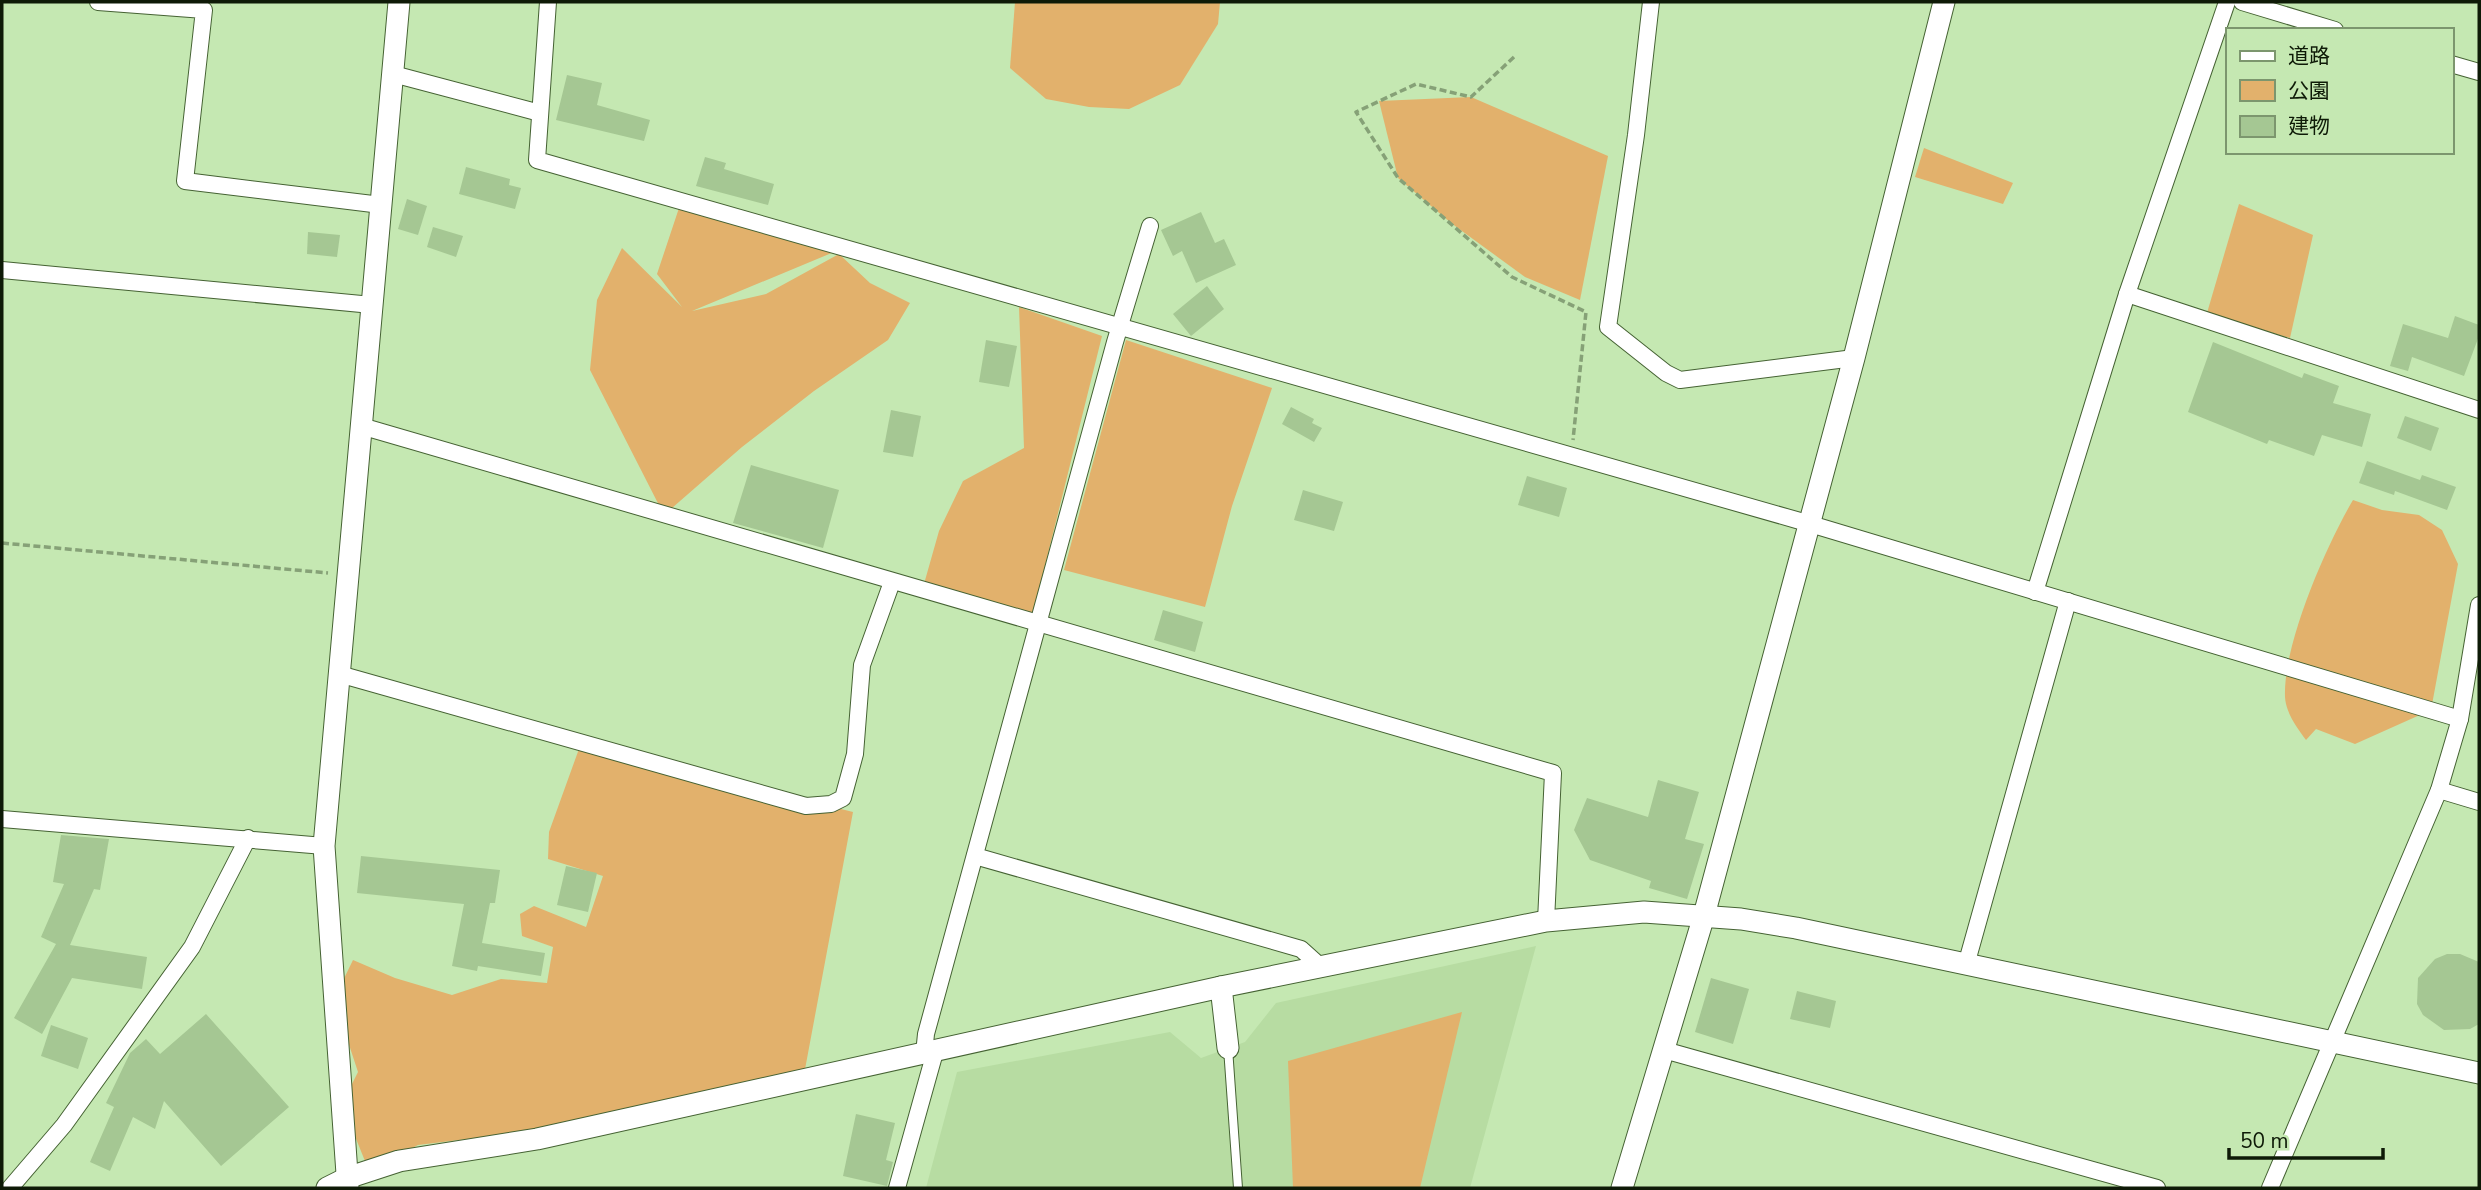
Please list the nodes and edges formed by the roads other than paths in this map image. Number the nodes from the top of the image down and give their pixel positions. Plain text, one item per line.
1 (99, 2) edge
2 (399, 2) edge
3 (548, 2) edge
4 (1651, 2) edge
5 (1944, 2) edge
6 (2227, 2) edge
7 (2242, 2) edge
8 (2328, 28) edge
9 (2453, 65) edge
10 (2479, 72) edge
11 (393, 74) junction
12 (540, 113) junction
13 (381, 205) junction
14 (1150, 226) dead end
15 (2, 270) edge
16 (2127, 294) junction
17 (372, 305) junction
18 (1119, 327) junction
19 (1854, 358) junction
20 (2479, 410) edge
21 (361, 426) junction
22 (1807, 523) junction
23 (892, 582) junction
24 (2035, 592) junction
25 (2068, 601) junction
26 (2479, 605) edge
27 (1037, 625) junction
28 (339, 674) junction
29 (2460, 719) junction
30 (2439, 790) junction
31 (2479, 802) edge
32 (2, 819) edge
33 (248, 838) junction
34 (324, 846) junction
35 (975, 856) junction
36 (1703, 919) junction
37 (1546, 921) junction
38 (1966, 965) junction
39 (1321, 967) junction
40 (1222, 987) junction
41 (2332, 1042) junction
42 (1227, 1048) joint
43 (1664, 1050) junction
44 (929, 1053) junction
45 (2479, 1073) edge
46 (347, 1183) edge
47 (10, 1188) edge
48 (327, 1188) edge
49 (897, 1188) edge
50 (1238, 1188) edge
51 (1622, 1188) edge
52 (2157, 1188) edge
53 (2270, 1188) edge

1 - 13 street
2 - 11 street
3 - 12 street
4 - 19 street
5 - 19 street
6 - 16 street
7 - 8 street
9 - 10 street
11 - 12 street
11 - 13 street
12 - 18 street
13 - 17 street
14 - 18 street
15 - 17 street
16 - 20 street
16 - 24 street
17 - 21 street
18 - 22 street
18 - 27 street
19 - 22 street
21 - 23 street
21 - 28 street
22 - 24 street
22 - 36 street
23 - 27 street
23 - 28 street
24 - 25 street
25 - 29 street
25 - 38 street
26 - 29 street
27 - 35 street
27 - 37 street
28 - 34 street
29 - 30 street
30 - 31 street
30 - 41 street
32 - 33 street
33 - 34 street
33 - 47 street
34 - 46 street
35 - 39 street
35 - 44 street
36 - 37 street
36 - 38 street
36 - 43 street
37 - 39 street
38 - 41 street
39 - 40 street
40 - 42 street
40 - 44 street
41 - 45 street
41 - 53 street
42 - 50 lane
43 - 51 street
43 - 52 street
44 - 46 street
44 - 49 street
46 - 48 street

